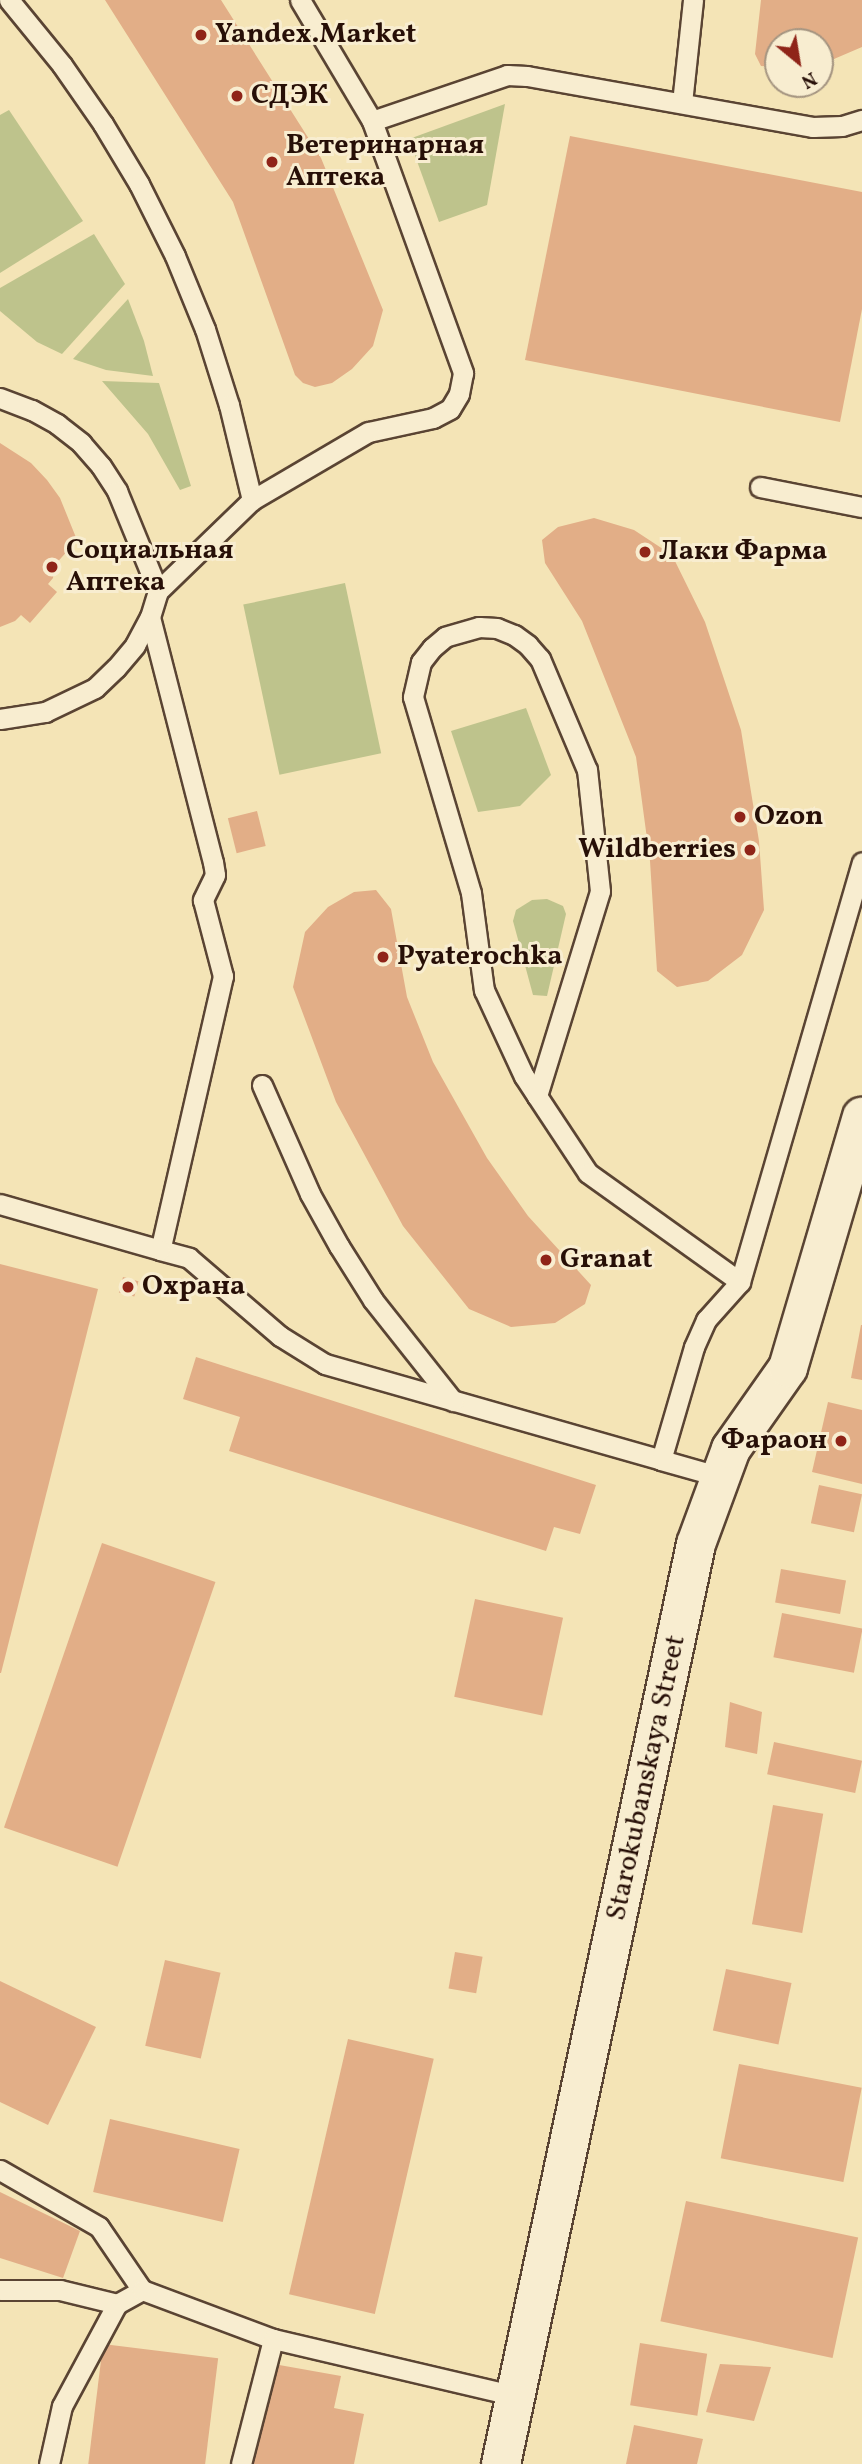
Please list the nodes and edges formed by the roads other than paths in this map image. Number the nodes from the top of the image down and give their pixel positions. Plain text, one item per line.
1 (9, 0) edge
2 (300, 0) edge
3 (694, 0) edge
4 (682, 103) junction
5 (862, 120) edge
6 (372, 121) junction
7 (0, 398) edge
8 (760, 488) dead end
9 (252, 500) junction
10 (862, 507) edge
11 (158, 591) junction
12 (150, 617) junction
13 (0, 719) edge
14 (862, 862) edge
15 (262, 1086) dead end
16 (537, 1096) junction
17 (862, 1117) edge
18 (0, 1204) edge
19 (160, 1250) junction
20 (740, 1282) junction
21 (453, 1401) junction
22 (661, 1460) junction
23 (721, 1477) junction
24 (0, 2169) edge
25 (0, 2290) edge
26 (142, 2290) junction
27 (117, 2304) junction
28 (273, 2339) junction
29 (516, 2396) junction
30 (49, 2464) edge
31 (241, 2464) edge
32 (501, 2464) edge

1 - 9 lane
2 - 6 lane
3 - 4 lane
4 - 5 lane
4 - 6 lane
6 - 9 lane
7 - 11 lane
8 - 10 lane
9 - 11 lane
11 - 12 lane
12 - 13 lane
12 - 19 lane
14 - 20 lane
15 - 21 lane
16 - 16 lane
16 - 20 lane
17 - 23 street, Starokubanskaya Street
18 - 19 lane
19 - 21 lane
20 - 22 lane
21 - 22 lane
22 - 23 lane
23 - 29 street, Starokubanskaya Street
24 - 26 lane
25 - 27 lane
26 - 27 lane
26 - 28 lane
27 - 30 lane
28 - 29 lane
28 - 31 lane
29 - 32 street, Starokubanskaya Street

